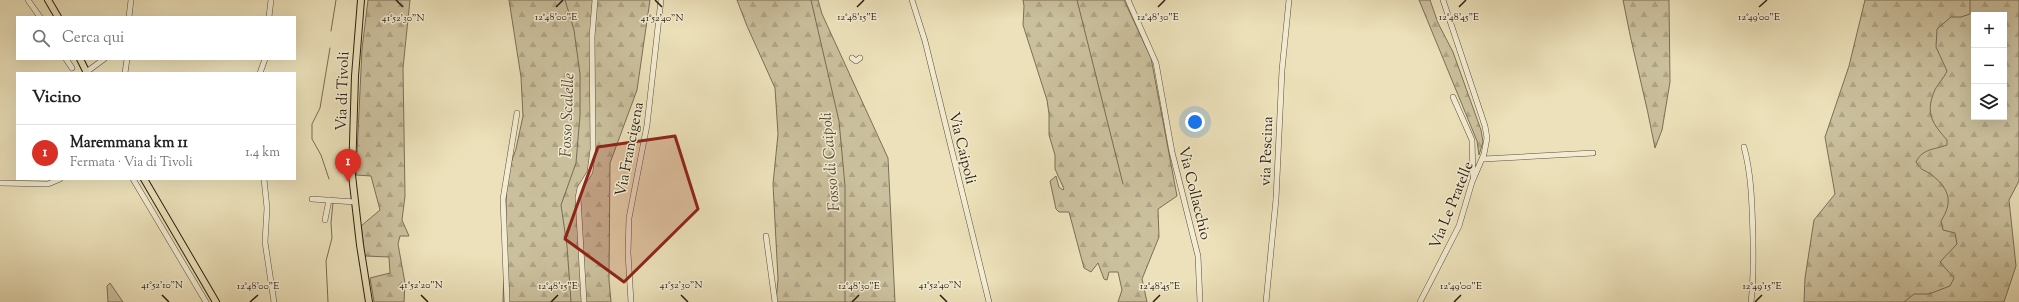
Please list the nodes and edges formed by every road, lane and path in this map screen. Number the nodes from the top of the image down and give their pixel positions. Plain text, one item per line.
1 (28, 0) edge
2 (48, 0) edge
3 (131, 0) edge
4 (271, 0) edge
5 (360, 0) edge
6 (595, 0) edge
7 (661, 0) edge
8 (912, 0) edge
9 (1128, 0) edge
10 (1289, 0) edge
11 (1443, 0) edge
12 (39, 16) edge
13 (57, 16) edge
14 (129, 16) edge
15 (269, 16) edge
16 (852, 58) dead end
17 (860, 58) dead end
18 (67, 60) edge
19 (80, 60) edge
20 (103, 60) edge
21 (127, 60) edge
22 (265, 60) edge
23 (72, 68) dead end
24 (86, 72) edge
25 (87, 72) edge
26 (125, 72) edge
27 (260, 72) edge
28 (1453, 97) dead end
29 (517, 113) dead end
30 (1744, 147) dead end
31 (1593, 153) dead end
32 (1483, 159) junction
33 (1473, 179) junction
34 (58, 180) edge
35 (134, 180) edge
36 (145, 180) edge
37 (264, 180) edge
38 (0, 183) edge
39 (312, 198) dead end
40 (329, 200) junction
41 (355, 202) junction
42 (326, 220) dead end
43 (766, 236) dead end
44 (206, 302) edge
45 (216, 302) edge
46 (274, 302) edge
47 (369, 302) edge
48 (507, 302) edge
49 (584, 302) edge
50 (631, 302) edge
51 (775, 302) edge
52 (989, 302) edge
53 (1200, 302) edge
54 (1266, 302) edge
55 (1420, 302) edge
56 (1751, 302) edge

1 - 12 street
2 - 13 main road
3 - 14 street
4 - 15 street
5 - 41 main road, Via di Tivoli
6 - 49 street
7 - 50 street, Via Francigena
8 - 52 street, Via Caipoli
9 - 53 street, Via Collacchio
10 - 54 street, via Pescina
11 - 32 street, Via Le Pratelle
16 - 17 street
18 - 23 street
19 - 24 main road
20 - 25 street
21 - 26 street
22 - 27 street
28 - 33 street
29 - 48 street
30 - 56 street
31 - 32 street
32 - 33 street, Via Le Pratelle
33 - 55 street, Via Le Pratelle
34 - 38 street
35 - 44 street
36 - 45 main road
37 - 46 street
39 - 40 street
40 - 41 street
40 - 42 street
41 - 47 main road, Via di Tivoli
43 - 51 street

